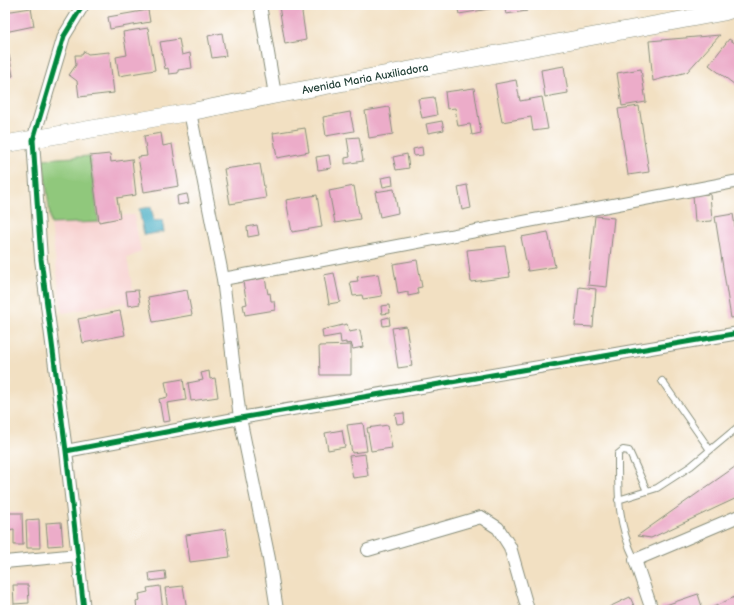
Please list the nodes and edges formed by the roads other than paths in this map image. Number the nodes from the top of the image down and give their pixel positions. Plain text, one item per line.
1 (83, 5) edge
2 (260, 5) edge
3 (729, 10) edge
4 (276, 95) junction
5 (190, 112) junction
6 (33, 140) junction
7 (5, 144) edge
8 (739, 181) edge
9 (223, 279) junction
10 (739, 333) edge
11 (662, 382) dead end
12 (240, 418) junction
13 (739, 426) edge
14 (710, 450) junction
15 (66, 451) junction
16 (647, 491) junction
17 (618, 500) junction
18 (739, 516) edge
19 (368, 550) dead end
20 (78, 555) junction
21 (635, 560) junction
22 (5, 562) edge
23 (84, 610) edge
24 (277, 610) edge
25 (528, 610) edge
26 (652, 610) edge

1 - 6 street
2 - 4 street
3 - 4 main road, Avenida Maria Auxiliadora
4 - 5 main road, Avenida Maria Auxiliadora
5 - 6 main road, Avenida Maria Auxiliadora
5 - 9 street
6 - 7 main road, Avenida Maria Auxiliadora
6 - 15 street
8 - 9 street
9 - 12 street
10 - 12 street
11 - 14 lane
12 - 15 street
12 - 24 street
13 - 14 lane
14 - 16 lane
15 - 20 street
16 - 17 lane
16 - 17 lane
17 - 21 lane
18 - 21 street
19 - 25 street
20 - 22 street
20 - 23 street
21 - 26 street

